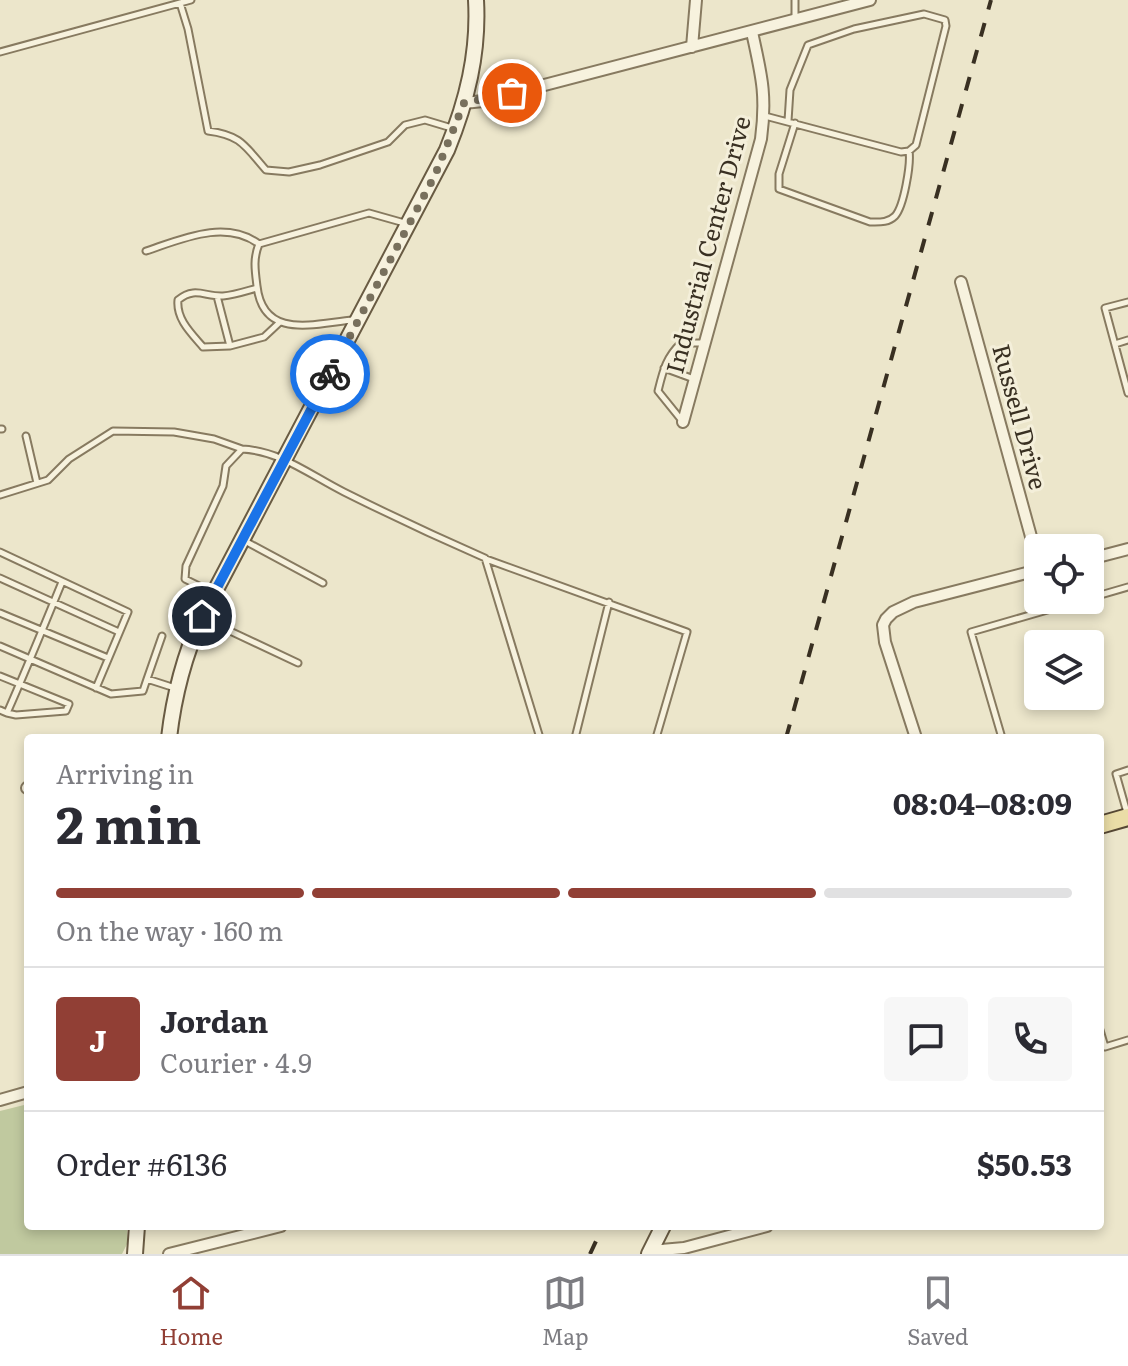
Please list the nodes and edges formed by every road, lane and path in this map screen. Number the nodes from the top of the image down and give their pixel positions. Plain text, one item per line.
1 (191, 0) edge
2 (476, 0) edge
3 (696, 0) edge
4 (795, 0) edge
5 (870, 0) edge
6 (180, 3) junction
7 (795, 20) junction
8 (752, 32) junction
9 (692, 47) junction
10 (0, 52) edge
11 (464, 103) junction
12 (764, 116) junction
13 (788, 121) junction
14 (795, 123) junction
15 (456, 129) junction
16 (909, 151) junction
17 (409, 224) junction
18 (259, 244) junction
19 (146, 251) dead end
20 (961, 282) dead end
21 (257, 288) junction
22 (217, 296) junction
23 (1128, 302) edge
24 (359, 319) junction
25 (279, 323) junction
26 (1128, 340) edge
27 (704, 343) junction
28 (1115, 344) junction
29 (230, 346) junction
30 (664, 368) junction
31 (1126, 374) edge
32 (694, 379) junction
33 (1128, 393) edge
34 (683, 422) joint
35 (26, 436) dead end
36 (242, 449) junction
37 (285, 459) junction
38 (37, 483) junction
39 (0, 495) edge
40 (1030, 534) edge
41 (242, 539) junction
42 (1128, 549) edge
43 (0, 552) edge
44 (1104, 555) edge
45 (485, 558) junction
46 (1024, 574) edge
47 (0, 578) edge
48 (62, 582) junction
49 (323, 583) dead end
50 (1128, 587) edge
51 (214, 593) junction
52 (1104, 594) edge
53 (54, 602) junction
54 (609, 602) junction
55 (0, 613) edge
56 (1033, 614) edge
57 (199, 621) junction
58 (42, 630) junction
59 (119, 632) junction
60 (162, 636) dead end
61 (0, 646) edge
62 (108, 658) junction
63 (29, 659) junction
64 (298, 663) dead end
65 (0, 676) edge
66 (147, 679) junction
67 (20, 684) junction
68 (96, 688) junction
69 (176, 688) junction
70 (0, 713) edge
71 (7, 713) junction
72 (170, 734) edge
73 (539, 734) edge
74 (576, 734) edge
75 (657, 734) edge
76 (915, 734) edge
77 (1001, 734) edge
78 (1128, 770) edge
79 (1128, 817) edge
80 (1104, 824) edge
81 (1128, 1040) edge
82 (1104, 1044) edge
83 (24, 1093) edge
84 (0, 1100) edge
85 (137, 1230) edge
86 (265, 1230) edge
87 (661, 1230) edge
88 (752, 1230) edge
89 (650, 1252) edge
90 (135, 1254) edge
91 (169, 1254) edge

1 - 6 lane
2 - 11 main road
3 - 9 street
4 - 7 lane
5 - 7 street
6 - 10 lane
6 - 15 lane
7 - 8 street
8 - 9 street
8 - 12 street, Industrial Center Drive
9 - 11 street
11 - 15 main road
12 - 13 lane
12 - 27 street, Industrial Center Drive
13 - 14 lane
13 - 16 lane
14 - 16 lane
14 - 16 lane
15 - 17 main road
17 - 18 lane
17 - 24 main road
18 - 19 lane
18 - 21 lane
20 - 40 street, Russell Drive
21 - 22 lane
21 - 25 lane
22 - 29 lane
22 - 29 lane
23 - 28 lane
24 - 25 lane
24 - 37 main road
25 - 29 lane
26 - 28 lane
27 - 30 lane
27 - 32 street, Industrial Center Drive
28 - 31 lane
30 - 32 lane
30 - 34 lane
31 - 33 lane
32 - 34 street, Industrial Center Drive
35 - 38 lane
36 - 37 lane
36 - 38 lane
36 - 51 lane
37 - 41 main road
37 - 45 lane
38 - 39 lane
41 - 49 lane
41 - 51 main road
42 - 44 street
43 - 48 lane
45 - 54 lane
45 - 73 lane
46 - 76 street
47 - 53 lane
48 - 53 lane
48 - 59 lane
50 - 52 lane
51 - 57 main road
53 - 58 lane
53 - 59 lane
54 - 74 lane
54 - 75 lane
55 - 58 lane
56 - 77 lane
57 - 64 lane
57 - 69 main road
58 - 62 lane
58 - 63 lane
59 - 62 lane
60 - 66 lane
61 - 63 lane
62 - 68 lane
63 - 67 lane
63 - 68 lane
65 - 67 lane
66 - 68 lane
66 - 69 lane
67 - 71 lane
67 - 71 lane
69 - 72 main road
70 - 71 lane
78 - 79 lane
79 - 80 main road
81 - 82 lane
83 - 84 street
85 - 90 main road
86 - 91 street
87 - 89 main road
88 - 89 street

